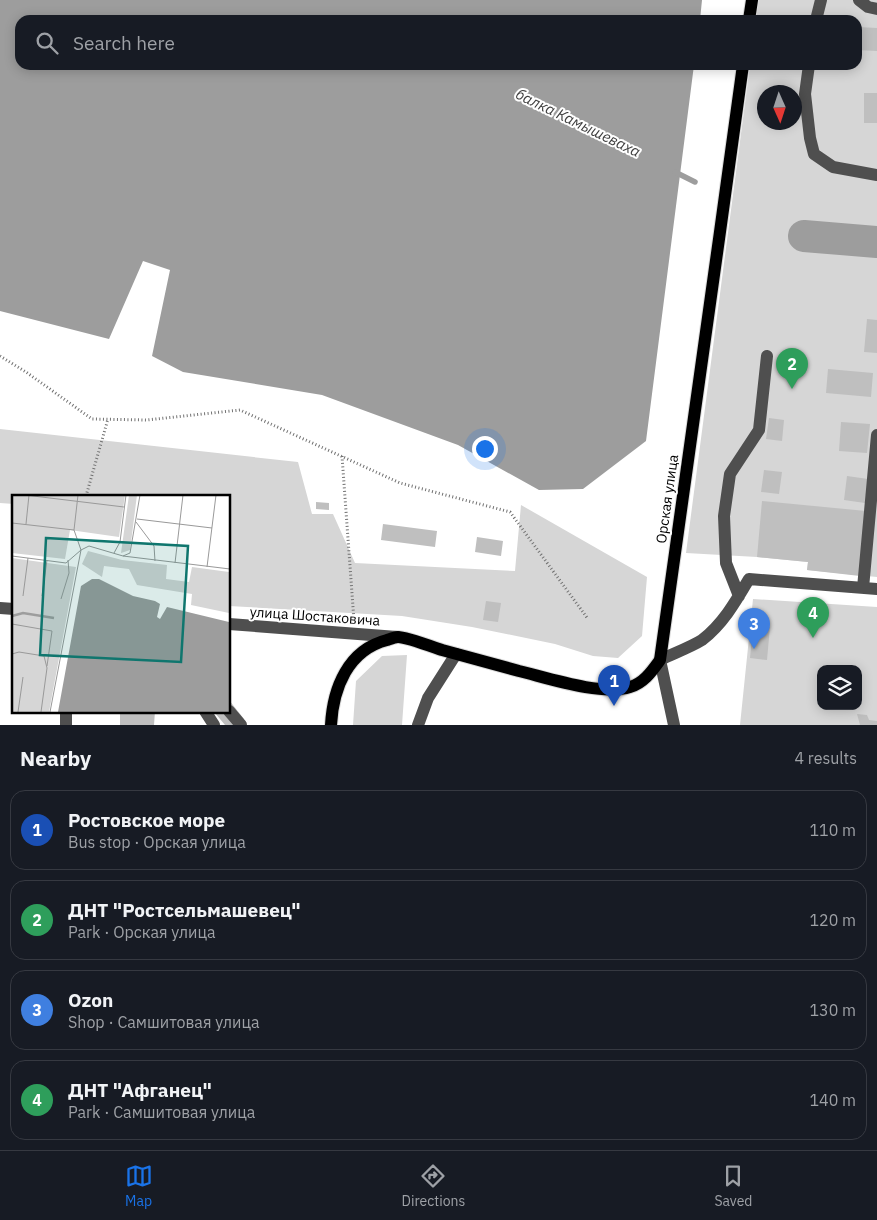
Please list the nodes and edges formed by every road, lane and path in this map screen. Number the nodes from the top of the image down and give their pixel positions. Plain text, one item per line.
1 (752, 0) edge
2 (821, 0) edge
3 (860, 0) edge
4 (877, 9) edge
5 (750, 15) edge
6 (817, 15) edge
7 (742, 70) edge
8 (808, 70) edge
9 (877, 174) edge
10 (0, 356) edge
11 (767, 356) dead end
12 (108, 420) junction
13 (877, 435) edge
14 (342, 456) junction
15 (86, 495) edge
16 (864, 588) junction
17 (877, 589) edge
18 (739, 596) junction
19 (588, 620) dead end
20 (230, 624) edge
21 (355, 634) junction
22 (399, 637) junction
23 (456, 654) junction
24 (660, 660) junction
25 (66, 712) edge
26 (206, 712) edge
27 (230, 712) edge
28 (66, 725) edge
29 (214, 725) edge
30 (241, 725) edge
31 (331, 725) edge
32 (418, 725) edge
33 (674, 725) edge

1 - 5 main road
2 - 6 street
3 - 4 street
7 - 24 main road, Орская улица
8 - 9 street
10 - 12 path
11 - 18 street
12 - 14 path
12 - 15 path
13 - 16 street
14 - 19 path
14 - 21 path
16 - 17 street
16 - 18 street
18 - 24 street
20 - 21 street, улица Шостаковича
21 - 22 street, улица Шостаковича
22 - 23 main road
22 - 31 main road
23 - 24 main road
23 - 32 street
24 - 33 street
25 - 28 street
26 - 29 street
27 - 30 street

